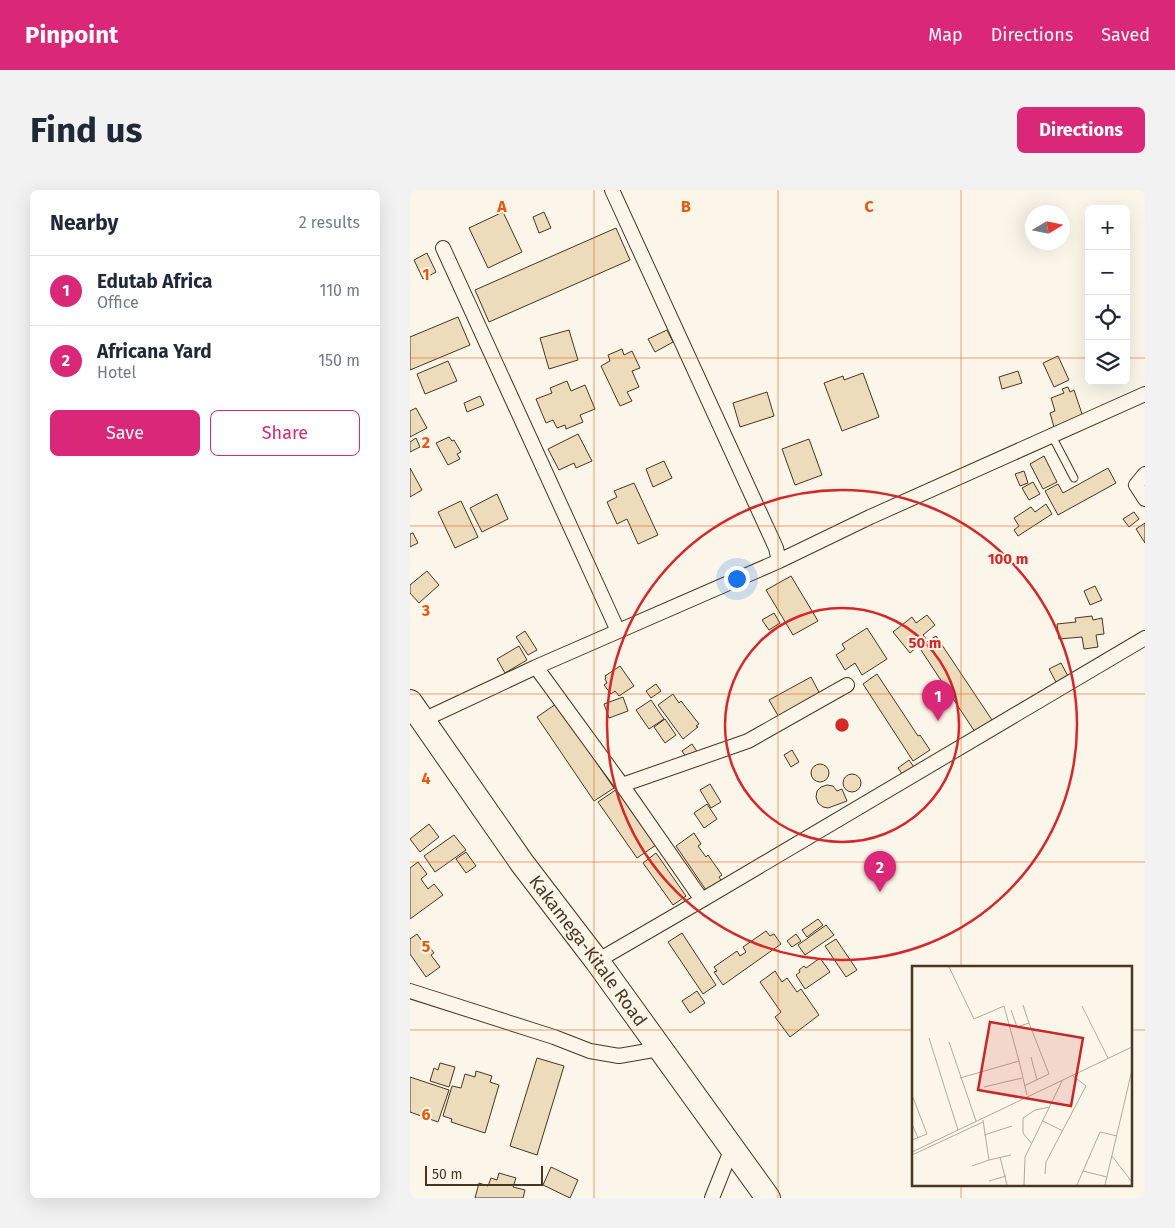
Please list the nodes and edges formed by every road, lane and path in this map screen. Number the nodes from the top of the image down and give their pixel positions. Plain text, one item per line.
1 (612, 190) edge
2 (443, 248) dead end
3 (1145, 394) edge
4 (1052, 436) junction
5 (1145, 474) edge
6 (1074, 478) dead end
7 (1145, 499) edge
8 (779, 561) junction
9 (618, 631) junction
10 (1145, 638) edge
11 (536, 667) junction
12 (847, 685) dead end
13 (417, 711) edge
14 (622, 785) junction
15 (702, 900) junction
16 (597, 961) junction
17 (410, 991) edge
18 (659, 1049) junction
19 (732, 1148) junction
20 (712, 1198) edge
21 (768, 1198) edge

1 - 8 street
2 - 9 street
3 - 4 street
4 - 6 lane
4 - 8 street
5 - 7 street
8 - 9 street
9 - 11 street
10 - 15 street
11 - 13 street
11 - 14 street
12 - 14 street
13 - 16 highway, Kakamega-Kitale Road
14 - 15 street
15 - 16 street
16 - 18 highway, Kakamega-Kitale Road
17 - 18 street
18 - 19 highway, Kakamega-Kitale Road
19 - 20 street
19 - 21 highway, Kakamega-Kitale Road

